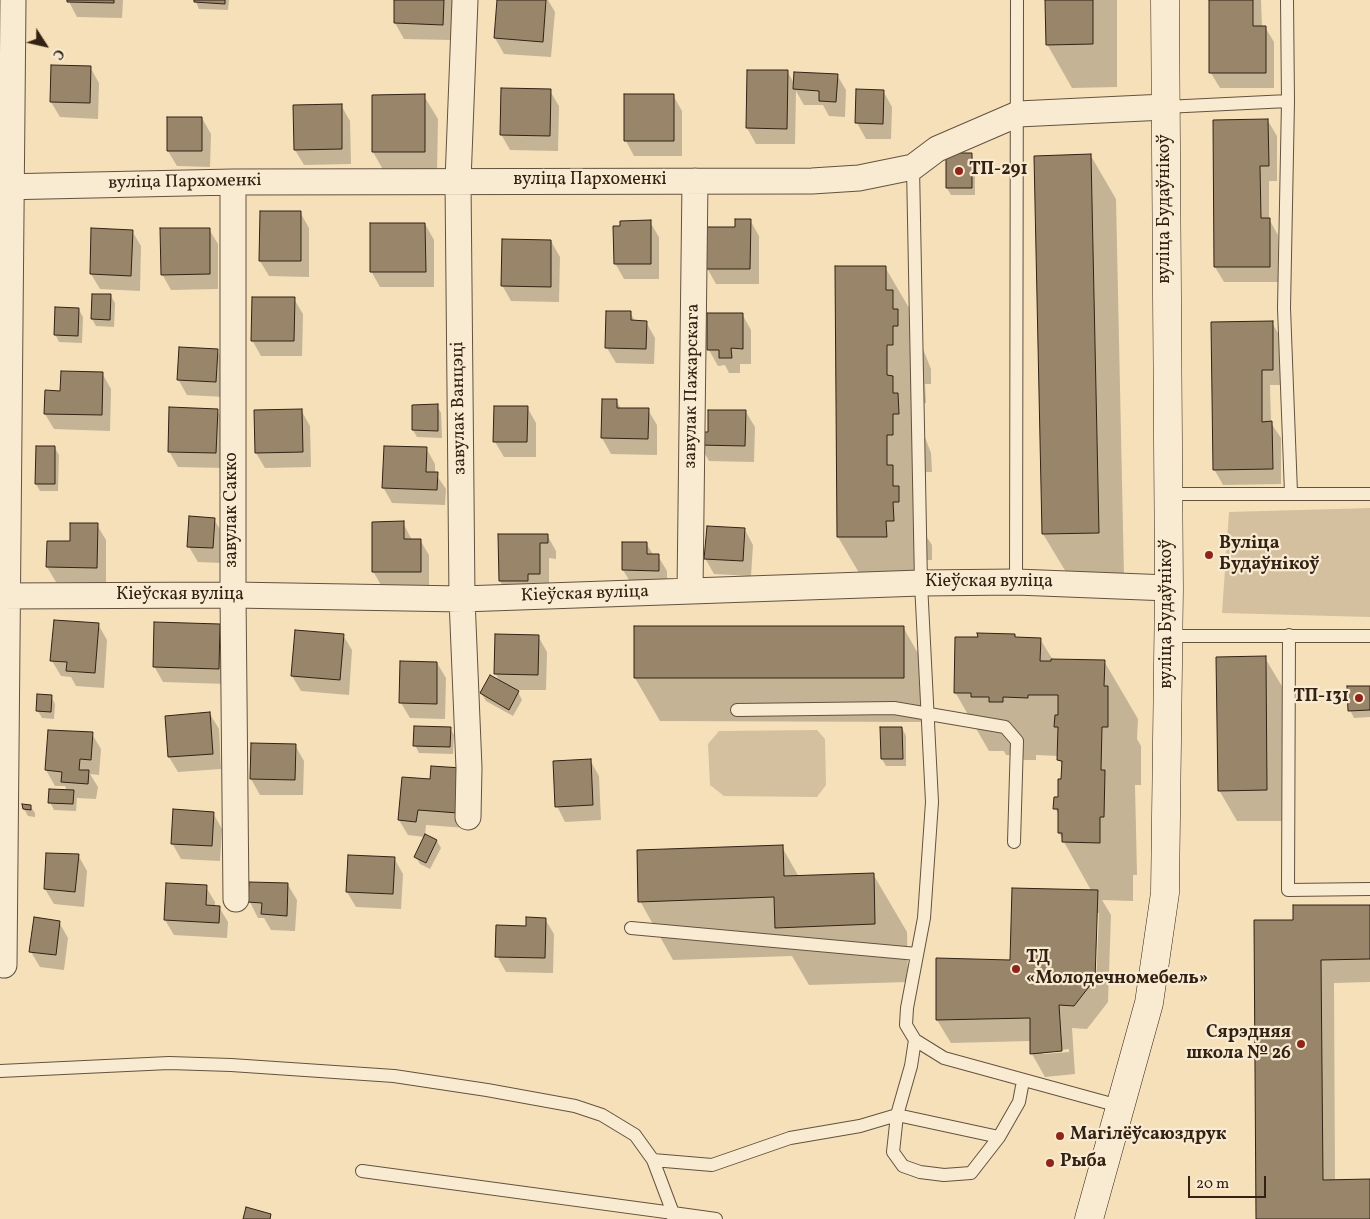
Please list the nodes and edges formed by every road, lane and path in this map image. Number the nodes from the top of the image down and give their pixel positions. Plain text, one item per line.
1 (13, 0) edge
2 (465, 0) edge
3 (1017, 0) edge
4 (1165, 0) edge
5 (1287, 0) edge
6 (1288, 101) junction
7 (1166, 107) junction
8 (1018, 114) junction
9 (913, 168) junction
10 (458, 180) junction
11 (695, 181) junction
12 (233, 182) junction
13 (6, 187) edge
14 (1291, 493) junction
15 (1167, 494) junction
16 (1370, 494) edge
17 (922, 582) junction
18 (1016, 582) junction
19 (1169, 588) junction
20 (690, 591) junction
21 (233, 595) junction
22 (4, 596) edge
23 (462, 599) junction
24 (1168, 636) junction
25 (1289, 636) junction
26 (1370, 636) edge
27 (737, 710) dead end
28 (928, 715) junction
29 (468, 817) dead end
30 (1014, 842) dead end
31 (1370, 889) edge
32 (236, 899) dead end
33 (631, 928) dead end
34 (917, 954) junction
35 (4, 966) dead end
36 (915, 1040) junction
37 (0, 1071) edge
38 (1023, 1081) junction
39 (1119, 1106) junction
40 (897, 1115) junction
41 (999, 1137) junction
42 (653, 1160) junction
43 (362, 1171) dead end
44 (673, 1216) edge
45 (716, 1219) edge
46 (1089, 1219) edge

1 - 13 street
2 - 10 street, завулак Ванцэці
3 - 8 lane
4 - 7 main road, вуліца Будаўнікоў
5 - 6 lane
6 - 7 lane
6 - 14 lane
7 - 8 street, вуліца Пархоменкі
7 - 15 main road, вуліца Будаўнікоў
8 - 9 street, вуліца Пархоменкі
8 - 18 lane
9 - 11 street, вуліца Пархоменкі
9 - 17 lane
10 - 11 street, вуліца Пархоменкі
10 - 12 street, вуліца Пархоменкі
10 - 23 street, завулак Ванцэці
11 - 20 street, завулак Пажарскага
12 - 13 street, вуліца Пархоменкі
12 - 21 street, завулак Сакко
13 - 22 street
14 - 15 lane
14 - 16 lane
15 - 19 main road, вуліца Будаўнікоў
17 - 18 street, Кіеўская вуліца
17 - 20 street, Кіеўская вуліца
17 - 28 lane
18 - 19 street, Кіеўская вуліца
19 - 24 main road, вуліца Будаўнікоў
20 - 23 street, Кіеўская вуліца
21 - 22 street, Кіеўская вуліца
21 - 23 street, Кіеўская вуліца
21 - 32 street, завулак Сакко
22 - 35 street
23 - 29 street, завулак Ванцэці
24 - 25 lane
24 - 39 main road, вуліца Будаўнікоў
25 - 26 lane
25 - 31 lane
27 - 28 lane
28 - 30 lane
28 - 34 lane
33 - 34 lane
34 - 36 lane
36 - 38 lane
36 - 40 lane
37 - 42 lane
38 - 39 lane
38 - 41 lane
39 - 46 main road, вуліца Будаўнікоў
40 - 41 lane
40 - 41 lane
40 - 42 lane
42 - 44 lane
43 - 44 lane
44 - 45 lane

